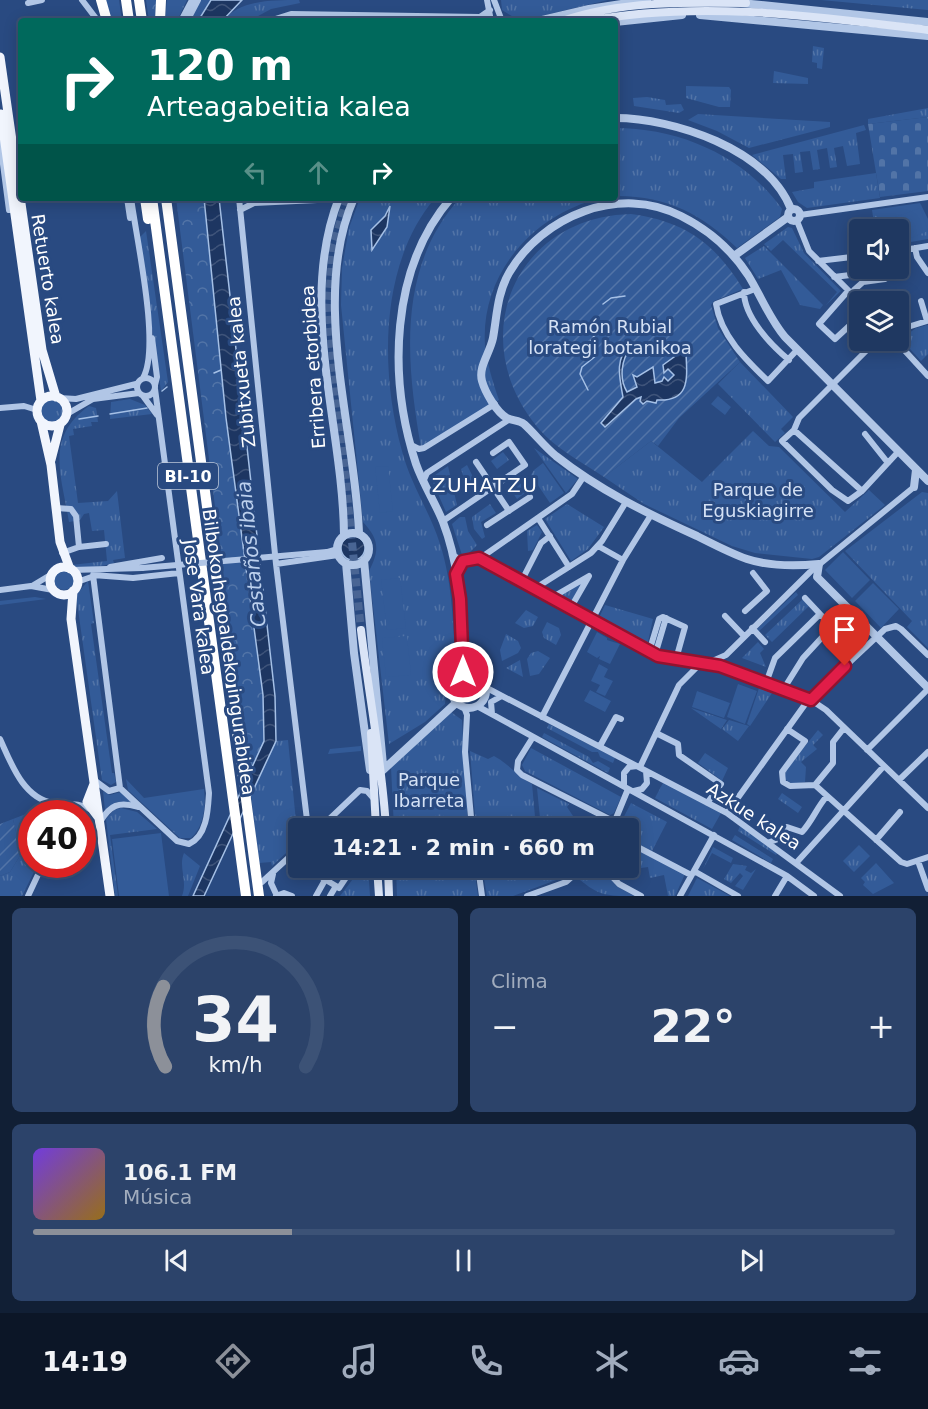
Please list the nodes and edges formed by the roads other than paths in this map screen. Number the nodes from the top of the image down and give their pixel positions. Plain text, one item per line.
1 (42, 0) edge
2 (82, 0) edge
3 (126, 0) edge
4 (139, 0) edge
5 (161, 0) edge
6 (192, 0) edge
7 (198, 0) edge
8 (487, 0) edge
9 (494, 0) edge
10 (647, 0) edge
11 (722, 0) edge
12 (101, 1) edge
13 (28, 3) dead end
14 (746, 3) junction
15 (493, 9) junction
16 (649, 11) junction
17 (667, 16) junction
18 (462, 17) joint
19 (96, 18) edge
20 (106, 18) edge
21 (129, 18) edge
22 (142, 18) edge
23 (160, 18) edge
24 (183, 18) edge
25 (189, 18) edge
26 (278, 18) edge
27 (354, 18) edge
28 (493, 18) edge
29 (500, 18) edge
30 (551, 18) edge
31 (575, 18) edge
32 (606, 18) edge
33 (618, 22) edge
34 (928, 22) edge
35 (928, 30) edge
36 (928, 36) edge
37 (0, 57) edge
38 (0, 103) edge
39 (618, 118) edge
40 (0, 141) edge
41 (18, 183) edge
42 (928, 197) edge
43 (21, 201) edge
44 (130, 201) edge
45 (146, 201) edge
46 (152, 201) edge
47 (166, 201) edge
48 (172, 201) edge
49 (239, 201) edge
50 (296, 201) edge
51 (339, 201) edge
52 (353, 201) edge
53 (448, 201) edge
54 (12, 210) junction
55 (240, 210) junction
56 (793, 216) junction
57 (928, 246) edge
58 (915, 249) junction
59 (909, 250) edge
60 (849, 257) edge
61 (175, 258) junction
62 (735, 258) junction
63 (818, 261) junction
64 (928, 273) edge
65 (834, 277) junction
66 (163, 287) junction
67 (755, 289) junction
68 (848, 291) joint
69 (856, 291) edge
70 (744, 292) junction
71 (921, 301) dead end
72 (147, 317) junction
73 (849, 326) edge
74 (909, 327) edge
75 (797, 350) junction
76 (866, 351) edge
77 (905, 351) edge
78 (789, 360) junction
79 (928, 376) edge
80 (143, 378) junction
81 (136, 384) junction
82 (832, 385) junction
83 (155, 387) junction
84 (141, 395) junction
85 (57, 398) junction
86 (495, 404) junction
87 (39, 406) junction
88 (0, 408) edge
89 (67, 414) junction
90 (510, 419) junction
91 (41, 421) junction
92 (159, 424) junction
93 (60, 425) junction
94 (794, 430) junction
95 (865, 434) dead end
96 (411, 444) junction
97 (898, 452) junction
98 (493, 453) dead end
99 (476, 462) dead end
100 (888, 463) junction
101 (51, 465) junction
102 (916, 470) junction
103 (584, 476) junction
104 (927, 480) edge
105 (423, 482) junction
106 (493, 487) junction
107 (914, 487) junction
108 (862, 491) junction
109 (530, 497) dead end
110 (626, 502) junction
111 (56, 507) junction
112 (509, 511) junction
113 (651, 515) junction
114 (538, 518) junction
115 (443, 521) junction
116 (487, 525) dead end
117 (358, 533) junction
118 (344, 535) junction
119 (550, 536) junction
120 (60, 542) junction
121 (106, 544) dead end
122 (598, 546) junction
123 (79, 547) junction
124 (337, 552) junction
125 (62, 553) junction
126 (452, 555) junction
127 (162, 558) dead end
128 (479, 558) junction
129 (364, 560) junction
130 (623, 560) junction
131 (463, 561) junction
132 (346, 563) junction
133 (276, 564) junction
134 (792, 564) junction
135 (819, 564) junction
136 (569, 567) junction
137 (142, 568) junction
138 (71, 570) junction
139 (100, 570) junction
140 (53, 572) junction
141 (179, 573) junction
142 (753, 573) dead end
143 (456, 574) junction
144 (93, 575) junction
145 (814, 575) junction
146 (521, 582) junction
147 (800, 582) junction
148 (75, 586) junction
149 (28, 587) junction
150 (534, 589) junction
151 (0, 590) edge
152 (55, 591) junction
153 (550, 598) junction
154 (805, 598) dead end
155 (849, 608) junction
156 (570, 609) junction
157 (745, 611) dead end
158 (819, 614) junction
159 (725, 616) dead end
160 (71, 619) junction
161 (592, 620) junction
162 (832, 626) junction
163 (752, 628) junction
164 (361, 630) tunnel mouth
165 (826, 632) junction
166 (744, 636) junction
167 (877, 636) junction
168 (765, 642) dead end
169 (840, 644) dead end
170 (678, 652) dead end
171 (652, 653) junction
172 (726, 655) junction
173 (928, 655) edge
174 (700, 664) junction
175 (708, 664) junction
176 (731, 670) junction
177 (463, 675) junction
178 (766, 683) junction
179 (485, 687) junction
180 (928, 688) edge
181 (783, 690) junction
182 (368, 693) junction
183 (500, 697) junction
184 (811, 700) junction
185 (456, 703) junction
186 (477, 706) junction
187 (464, 708) junction
188 (492, 715) junction
189 (542, 717) junction
190 (621, 719) dead end
191 (844, 728) junction
192 (787, 729) junction
193 (656, 733) junction
194 (533, 737) junction
195 (0, 740) edge
196 (600, 746) junction
197 (383, 750) junction
198 (867, 750) junction
199 (928, 752) edge
200 (398, 754) junction
201 (884, 766) junction
202 (641, 768) junction
203 (383, 770) junction
204 (899, 780) junction
205 (94, 782) junction
206 (373, 784) junction
207 (815, 785) junction
208 (120, 788) junction
209 (629, 788) junction
210 (89, 794) junction
211 (827, 796) junction
212 (46, 800) edge
213 (79, 800) edge
214 (88, 800) edge
215 (375, 800) junction
216 (708, 802) junction
217 (140, 808) junction
218 (928, 808) edge
219 (845, 810) junction
220 (900, 812) dead end
221 (727, 813) junction
222 (96, 816) edge
223 (307, 818) edge
224 (331, 818) edge
225 (376, 818) edge
226 (385, 818) edge
227 (471, 818) edge
228 (601, 818) edge
229 (617, 818) edge
230 (100, 821) junction
231 (714, 835) junction
232 (876, 840) junction
233 (770, 842) junction
234 (639, 847) edge
235 (928, 857) edge
236 (288, 859) edge
237 (918, 861) junction
238 (797, 862) junction
239 (274, 872) junction
240 (693, 873) junction
241 (787, 876) junction
242 (36, 878) edge
243 (322, 878) edge
244 (345, 878) edge
245 (378, 878) edge
246 (388, 878) edge
247 (480, 878) edge
248 (571, 878) edge
249 (613, 878) edge
250 (325, 880) junction
251 (271, 883) junction
252 (336, 886) junction
253 (928, 889) edge
254 (28, 896) edge
255 (110, 896) edge
256 (246, 896) edge
257 (259, 896) edge
258 (277, 896) edge
259 (292, 896) edge
260 (316, 896) edge
261 (330, 896) edge
262 (379, 896) edge
263 (389, 896) edge
264 (482, 896) edge
265 (527, 896) edge
266 (641, 896) edge
267 (680, 896) edge
268 (738, 896) edge
269 (775, 896) edge
270 (813, 896) edge
271 (840, 896) edge

1 - 13 street
2 - 19 street
3 - 21 highway
4 - 22 highway
5 - 23 highway
6 - 24 street
7 - 25 street
8 - 15 street
9 - 15 street
10 - 30 street
11 - 14 street
12 - 20 highway
14 - 31 main road
14 - 34 street
15 - 18 street
15 - 28 street
15 - 29 street
16 - 17 main road
16 - 32 main road
16 - 35 main road
17 - 33 street
17 - 36 street
18 - 27 street
26 - 27 street
37 - 41 main road, Retuerto kalea
38 - 54 main road, Retuerto kalea
39 - 56 street
40 - 54 street
42 - 56 street
43 - 85 main road, Retuerto kalea
44 - 72 street
45 - 66 highway
46 - 66 highway, Bilboko hegoaldeko ingurabidea / BI-10
47 - 61 highway, Bilboko hegoaldeko ingurabidea / BI-10
48 - 61 highway
49 - 55 street, Zubitxueta kalea
50 - 55 street
51 - 118 street, Erribera etorbidea
52 - 117 street, Erribera etorbidea
53 - 96 street
54 - 87 main road, Retuerto kalea
55 - 133 street, Zubitxueta kalea
56 - 62 street
56 - 63 street
57 - 58 street
58 - 59 street
58 - 64 street
60 - 63 street
61 - 257 highway, Bilboko hegoaldeko ingurabidea / BI-10, bridge
62 - 67 street
62 - 86 street
63 - 65 street
65 - 68 street
65 - 69 street
66 - 256 highway, Bilboko hegoaldeko ingurabidea / BI-10
67 - 70 street
67 - 75 street
68 - 73 street
70 - 78 street
70 - 78 street
71 - 74 street
72 - 80 street
72 - 83 street, Jose Vara kalea
75 - 78 street
75 - 82 street
76 - 82 street
77 - 79 street
80 - 81 street
80 - 83 street
81 - 84 street
81 - 85 street
82 - 94 street
82 - 97 street
83 - 84 street
83 - 92 street, Jose Vara kalea
84 - 89 street
84 - 92 street, Jose Vara kalea
85 - 87 main road
85 - 89 main road
86 - 90 street
86 - 96 street
87 - 88 street
87 - 91 main road
89 - 93 main road
90 - 103 street
90 - 105 street
91 - 93 main road
91 - 101 main road
92 - 141 street, Jose Vara kalea
93 - 101 main road
94 - 108 street
94 - 108 street
95 - 100 street
96 - 105 street
97 - 100 street
97 - 102 street
98 - 106 street
99 - 106 street
100 - 108 street
101 - 111 main road
102 - 104 street
102 - 107 street
103 - 110 street
103 - 114 street
104 - 107 street
105 - 115 street
106 - 112 street
106 - 115 street
107 - 135 street
109 - 112 street
110 - 113 street
110 - 122 street
111 - 120 main road
111 - 123 street
112 - 116 street
113 - 130 street
113 - 134 street
114 - 119 street
114 - 128 street
115 - 126 street
117 - 118 street
117 - 129 street
118 - 124 street
119 - 136 street
119 - 146 street
120 - 125 main road
120 - 140 main road
121 - 123 street
122 - 130 street
122 - 136 street
123 - 125 street
124 - 132 street
124 - 133 street
124 - 137 street, bridge
125 - 138 main road
126 - 131 street
126 - 143 street
127 - 139 street
128 - 131 street
128 - 146 street
129 - 132 street
129 - 197 street
130 - 161 street
131 - 143 street
132 - 206 street
133 - 223 street, Zubitxueta kalea
134 - 135 street
134 - 145 street
134 - 147 street
135 - 145 street
136 - 150 street
137 - 139 street
137 - 144 street
138 - 139 street
138 - 140 main road
138 - 148 main road
140 - 149 street
140 - 152 main road
141 - 144 street
141 - 217 street, Jose Vara kalea
142 - 157 street
143 - 177 street
144 - 148 street
144 - 208 street
145 - 147 street
145 - 155 street
146 - 150 street
147 - 163 street
148 - 152 main road
148 - 160 main road
149 - 151 street
149 - 152 street
150 - 153 street
152 - 160 main road
153 - 156 street
153 - 156 street
154 - 158 street
155 - 162 street
155 - 167 street
156 - 161 street
158 - 162 street
158 - 178 street
159 - 166 street
160 - 205 main road
161 - 171 street
161 - 189 street
162 - 165 street
163 - 166 street
163 - 168 street
164 - 182 main road
165 - 169 street
165 - 181 street
166 - 172 street
167 - 173 street
167 - 180 street
167 - 184 street
170 - 171 street
171 - 174 street
172 - 175 street
172 - 176 street
174 - 175 street
174 - 193 street
175 - 176 street
176 - 178 street
177 - 179 street
177 - 185 street
178 - 181 street
179 - 183 street, Azkue kalea
179 - 186 street
180 - 198 street
181 - 184 street
182 - 203 main road
182 - 206 main road
183 - 188 street
183 - 189 street, Azkue kalea
184 - 191 street
184 - 192 street
185 - 187 street
185 - 200 street
186 - 187 street
186 - 188 street, Azkue kalea
187 - 227 street
188 - 194 street, Azkue kalea
189 - 196 street, Azkue kalea
190 - 196 street
191 - 198 street
191 - 207 street
192 - 207 street
192 - 221 street
193 - 202 street
193 - 216 street
194 - 209 street, Azkue kalea
194 - 228 street
195 - 212 street
196 - 202 street, Azkue kalea
197 - 200 street
197 - 203 street
198 - 201 street
199 - 204 street
200 - 203 street
201 - 204 street
201 - 219 street
202 - 209 street
202 - 209 street
202 - 216 street, Azkue kalea
203 - 226 main road
204 - 218 street
205 - 208 street
205 - 210 main road
205 - 230 main road
206 - 215 main road
207 - 211 street
208 - 217 street
209 - 229 street
209 - 231 street, Azkue kalea
210 - 213 street
210 - 214 main road
211 - 219 street
211 - 233 street
215 - 224 street
215 - 225 main road
216 - 221 street, Azkue kalea
217 - 230 street
219 - 232 street
219 - 238 street
220 - 232 street
221 - 233 street, Azkue kalea
222 - 230 main road
230 - 255 main road
231 - 240 street
231 - 241 street, Azkue kalea
232 - 237 street
233 - 238 street, Azkue kalea
234 - 240 street
235 - 237 street
236 - 239 street
237 - 253 street
238 - 271 street, Azkue kalea
239 - 251 street
239 - 251 street
240 - 267 street
240 - 268 street
241 - 269 street
241 - 270 street, Azkue kalea
242 - 254 street
243 - 250 street
244 - 252 street
245 - 262 main road
246 - 263 main road
247 - 264 street
248 - 265 street
249 - 266 street
250 - 252 street
250 - 260 street
251 - 258 street
252 - 261 street
258 - 259 street

